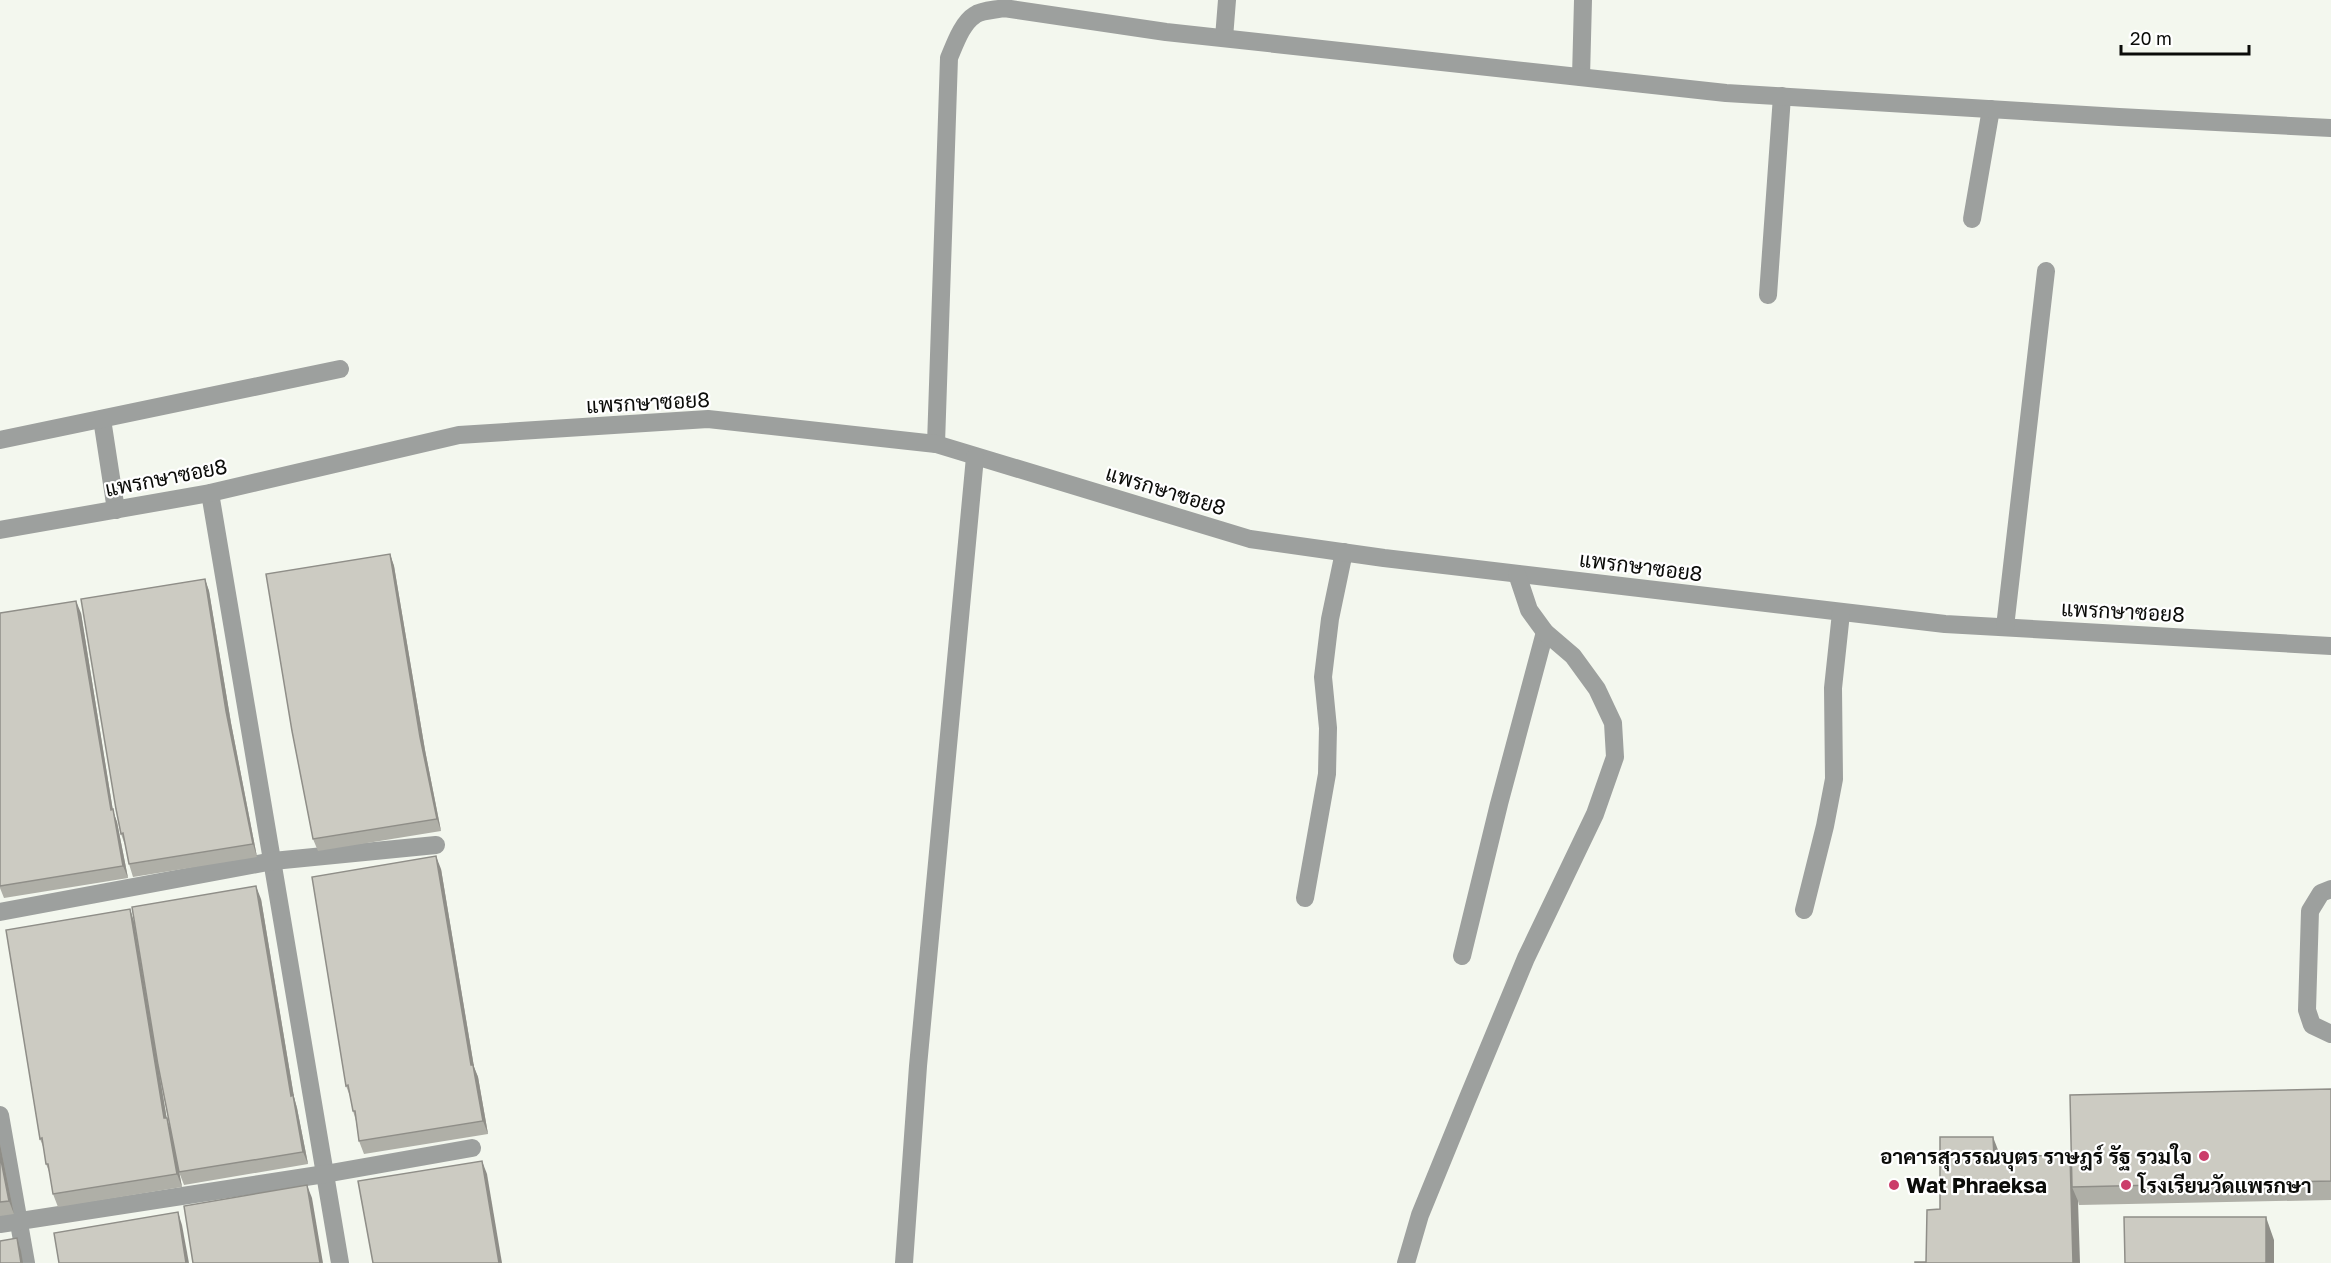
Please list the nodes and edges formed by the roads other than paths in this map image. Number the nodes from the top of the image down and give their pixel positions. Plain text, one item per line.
1 (1227, 0) edge
2 (1582, 0) edge
3 (1004, 4) edge
4 (1224, 38) junction
5 (1581, 77) junction
6 (1782, 96) junction
7 (1991, 109) junction
8 (2331, 128) edge
9 (1972, 219) dead end
10 (2046, 271) dead end
11 (1768, 295) dead end
12 (340, 369) dead end
13 (102, 419) junction
14 (0, 440) edge
15 (936, 444) junction
16 (975, 457) junction
17 (210, 493) junction
18 (116, 510) junction
19 (0, 530) edge
20 (1344, 552) junction
21 (1517, 574) junction
22 (1842, 613) junction
23 (2005, 627) junction
24 (1545, 632) junction
25 (2331, 646) edge
26 (436, 845) dead end
27 (273, 861) junction
28 (2331, 889) edge
29 (1305, 898) dead end
30 (1804, 910) dead end
31 (0, 912) edge
32 (1462, 956) dead end
33 (2331, 1034) edge
34 (0, 1115) edge
35 (472, 1148) dead end
36 (325, 1173) junction
37 (19, 1221) junction
38 (0, 1224) edge
39 (26, 1263) edge
40 (340, 1263) edge
41 (904, 1263) edge
42 (1406, 1263) edge

1 - 4 street
2 - 5 street
3 - 4 street
3 - 15 street
4 - 5 street
5 - 6 street
6 - 7 street
6 - 11 street
7 - 8 street
7 - 9 street
10 - 23 street
12 - 13 street
13 - 14 street
13 - 18 street
15 - 16 street, แพรกษาซอย8
15 - 17 street, แพรกษาซอย8
16 - 20 street, แพรกษาซอย8
16 - 41 street
17 - 18 street, แพรกษาซอย8
17 - 27 street
18 - 19 street, แพรกษาซอย8
20 - 21 street, แพรกษาซอย8
20 - 29 street
21 - 22 street, แพรกษาซอย8
21 - 24 street
22 - 23 street, แพรกษาซอย8
22 - 30 street
23 - 25 street, แพรกษาซอย8
24 - 32 street
24 - 42 street
26 - 27 street
27 - 31 street
27 - 36 street
28 - 33 street
34 - 37 street
35 - 36 street
36 - 37 street
36 - 40 street
37 - 38 street
37 - 39 street

